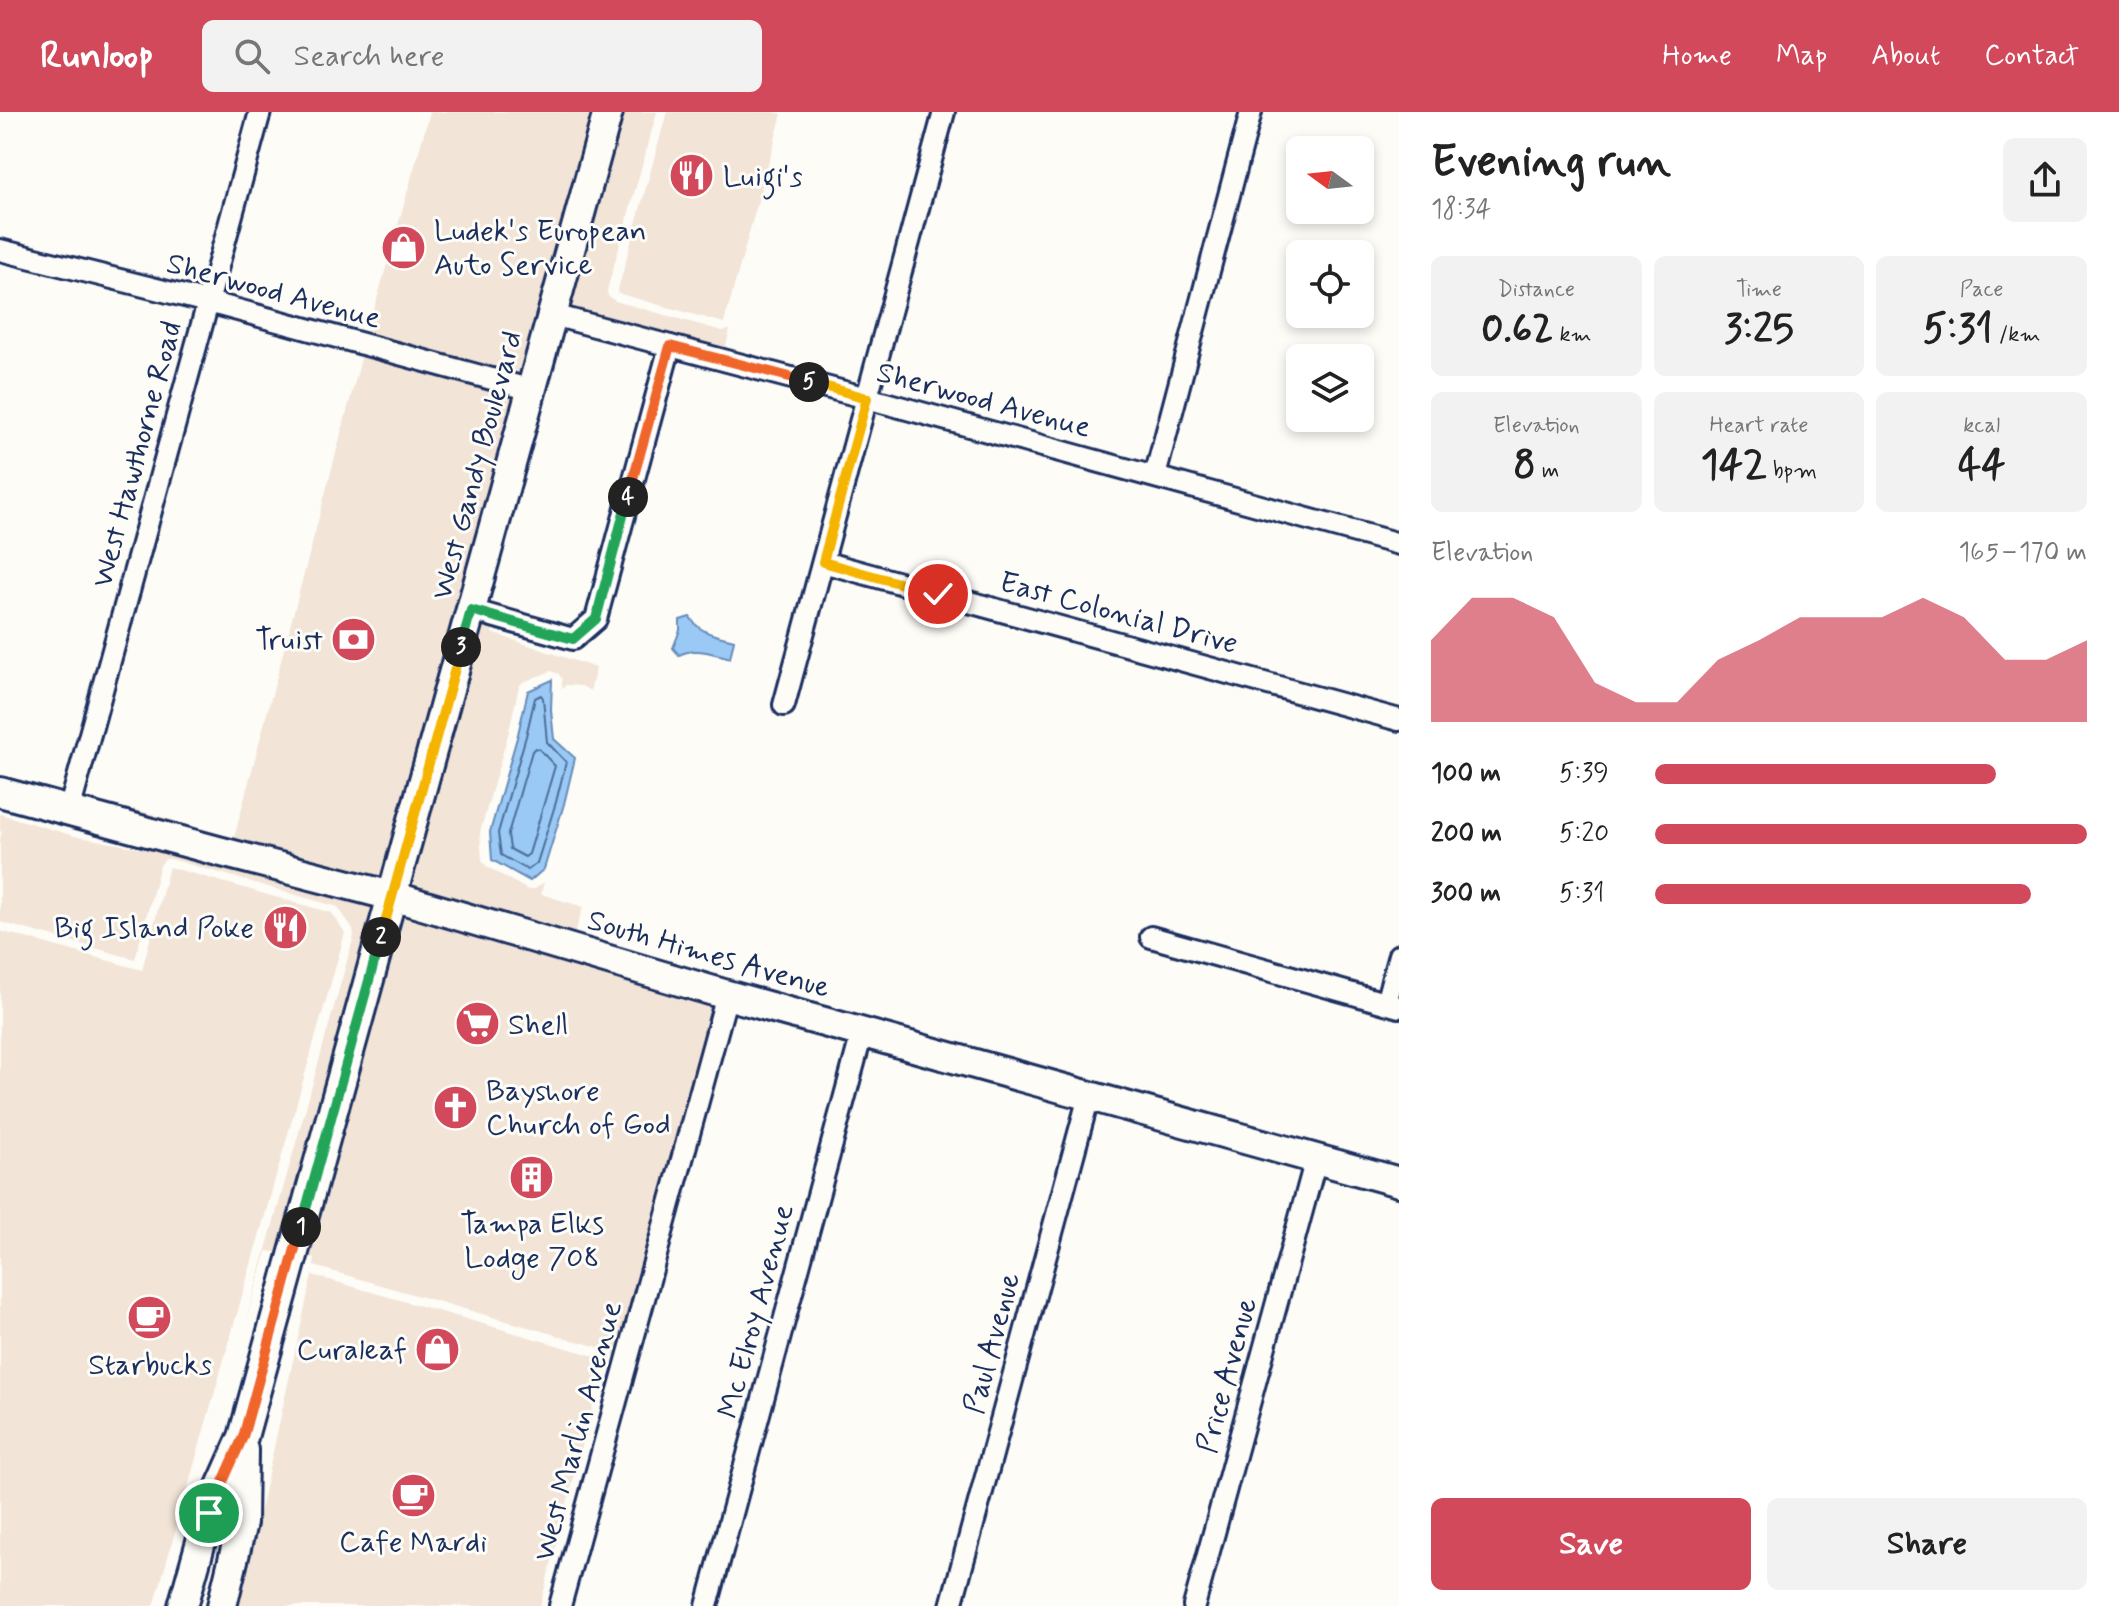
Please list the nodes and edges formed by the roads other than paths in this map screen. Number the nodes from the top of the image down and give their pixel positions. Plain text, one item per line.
1 (260, 112) edge
2 (608, 112) edge
3 (944, 112) edge
4 (1251, 112) edge
5 (0, 250) edge
6 (208, 302) junction
7 (553, 315) junction
8 (670, 346) junction
9 (532, 390) junction
10 (867, 398) junction
11 (1155, 476) junction
12 (1399, 544) edge
13 (823, 562) junction
14 (471, 610) junction
15 (784, 705) dead end
16 (1399, 720) edge
17 (0, 792) edge
18 (69, 811) junction
19 (392, 896) junction
20 (1151, 937) dead end
21 (1399, 955) edge
22 (727, 995) junction
23 (1393, 1005) edge
24 (862, 1033) junction
25 (1089, 1096) junction
26 (1316, 1159) junction
27 (1399, 1182) edge
28 (243, 1437) junction
29 (183, 1606) edge
30 (222, 1606) edge
31 (560, 1606) edge
32 (707, 1606) edge
33 (951, 1606) edge
34 (1194, 1606) edge

1 - 6 street, West Hawthorne Road
2 - 7 main road, West Gandy Boulevard
3 - 10 street
4 - 11 street
5 - 6 street, Sherwood Avenue
6 - 9 street, Sherwood Avenue
6 - 18 street, West Hawthorne Road
7 - 8 street, Sherwood Avenue
7 - 9 main road, West Gandy Boulevard
8 - 10 street, Sherwood Avenue
8 - 14 street
9 - 14 main road, West Gandy Boulevard
10 - 11 street, Sherwood Avenue
10 - 13 street
11 - 12 street, Sherwood Avenue
13 - 15 street
13 - 16 street, East Colonial Drive
14 - 19 main road, West Gandy Boulevard
17 - 18 main road, South Himes Avenue
18 - 19 main road, South Himes Avenue
19 - 22 main road, South Himes Avenue
19 - 28 main road, West Gandy Boulevard
20 - 23 street
21 - 23 street
22 - 24 main road, South Himes Avenue
22 - 31 street, West Marlin Avenue
24 - 25 main road, South Himes Avenue
24 - 32 street, Mc Elroy Avenue
25 - 26 main road, South Himes Avenue
25 - 33 street, Paul Avenue
26 - 27 main road, South Himes Avenue
26 - 34 street, Price Avenue
28 - 29 main road, West Gandy Boulevard
28 - 30 main road, West Gandy Boulevard

